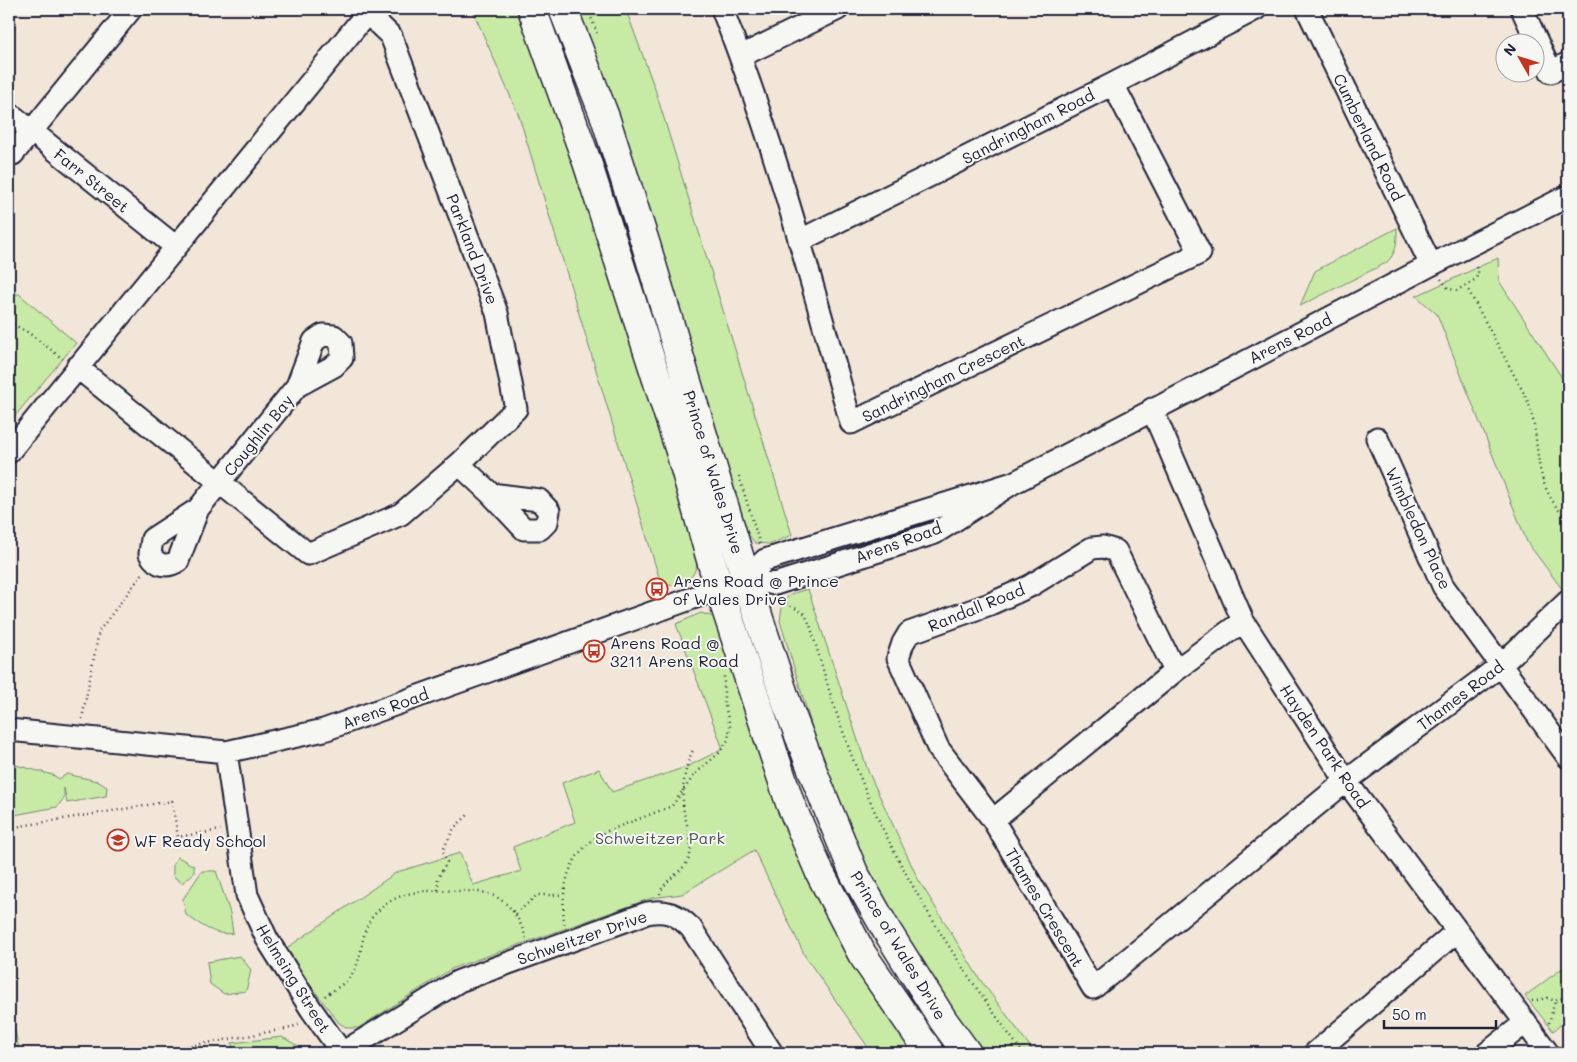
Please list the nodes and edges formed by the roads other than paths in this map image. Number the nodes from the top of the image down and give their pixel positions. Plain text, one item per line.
1 (130, 9) edge
2 (532, 9) edge
3 (563, 9) edge
4 (722, 9) edge
5 (838, 9) edge
6 (1256, 9) edge
7 (1306, 9) edge
8 (1522, 9) edge
9 (741, 56) junction
10 (1568, 63) edge
11 (1113, 84) junction
12 (9, 113) edge
13 (31, 132) junction
14 (10, 160) edge
15 (1568, 196) edge
16 (800, 241) junction
17 (176, 247) junction
18 (1428, 266) junction
19 (77, 367) junction
20 (297, 386) dead end
21 (1152, 409) junction
22 (1377, 438) dead end
23 (9, 452) edge
24 (460, 464) junction
25 (220, 483) junction
26 (1013, 483) junction
27 (491, 494) dead end
28 (198, 508) junction
29 (746, 579) junction
30 (719, 588) junction
31 (1568, 601) edge
32 (1243, 621) junction
33 (1500, 666) junction
34 (1174, 671) junction
35 (9, 730) edge
36 (226, 752) junction
37 (1568, 757) edge
38 (1346, 781) junction
39 (994, 820) junction
40 (1457, 931) junction
41 (1522, 1017) junction
42 (342, 1053) edge
43 (772, 1053) edge
44 (930, 1053) edge
45 (967, 1053) edge
46 (1315, 1053) edge
47 (1487, 1053) edge
48 (1548, 1053) edge

1 - 13 street
2 - 30 main road, Prince of Wales Drive
3 - 29 main road, Prince of Wales Drive
4 - 9 street, Sandringham Crescent
5 - 9 street
6 - 11 street, Sandringham Road
7 - 18 street, Cumberland Road
8 - 10 street
9 - 16 street, Sandringham Crescent
11 - 16 street, Sandringham Road
11 - 16 street, Sandringham Crescent
12 - 13 street, Farr Street
13 - 14 street
13 - 17 street, Farr Street
15 - 18 street, Arens Road
17 - 19 street, Parkland Drive
17 - 24 street, Parkland Drive
18 - 21 street, Arens Road
19 - 23 street, Parkland Drive
19 - 25 street, Parkland Drive
20 - 25 street, Coughlin Bay
21 - 26 street, Arens Road
21 - 32 street, Hayden Park Road
22 - 33 street, Wimbledon Place
24 - 25 street, Parkland Drive
24 - 27 street
25 - 28 street, Coughlin Bay
26 - 29 street, Arens Road
26 - 29 street, Arens Road
28 - 28 street
29 - 30 street, Arens Road
29 - 45 main road, Prince of Wales Drive
30 - 36 street, Arens Road
30 - 44 main road, Prince of Wales Drive
31 - 33 street, Thames Road
32 - 34 street
32 - 38 street, Hayden Park Road
33 - 37 street, Wimbledon Place
33 - 38 street, Thames Road
34 - 39 street
34 - 39 street, Randall Road
35 - 36 street, Arens Road
36 - 42 street, Helmsing Street
38 - 39 street, Thames Crescent
38 - 40 street, Hayden Park Road
40 - 41 street, Hayden Park Road
40 - 46 street
41 - 47 street
41 - 48 street, Hayden Park Road
42 - 43 street, Schweitzer Drive

